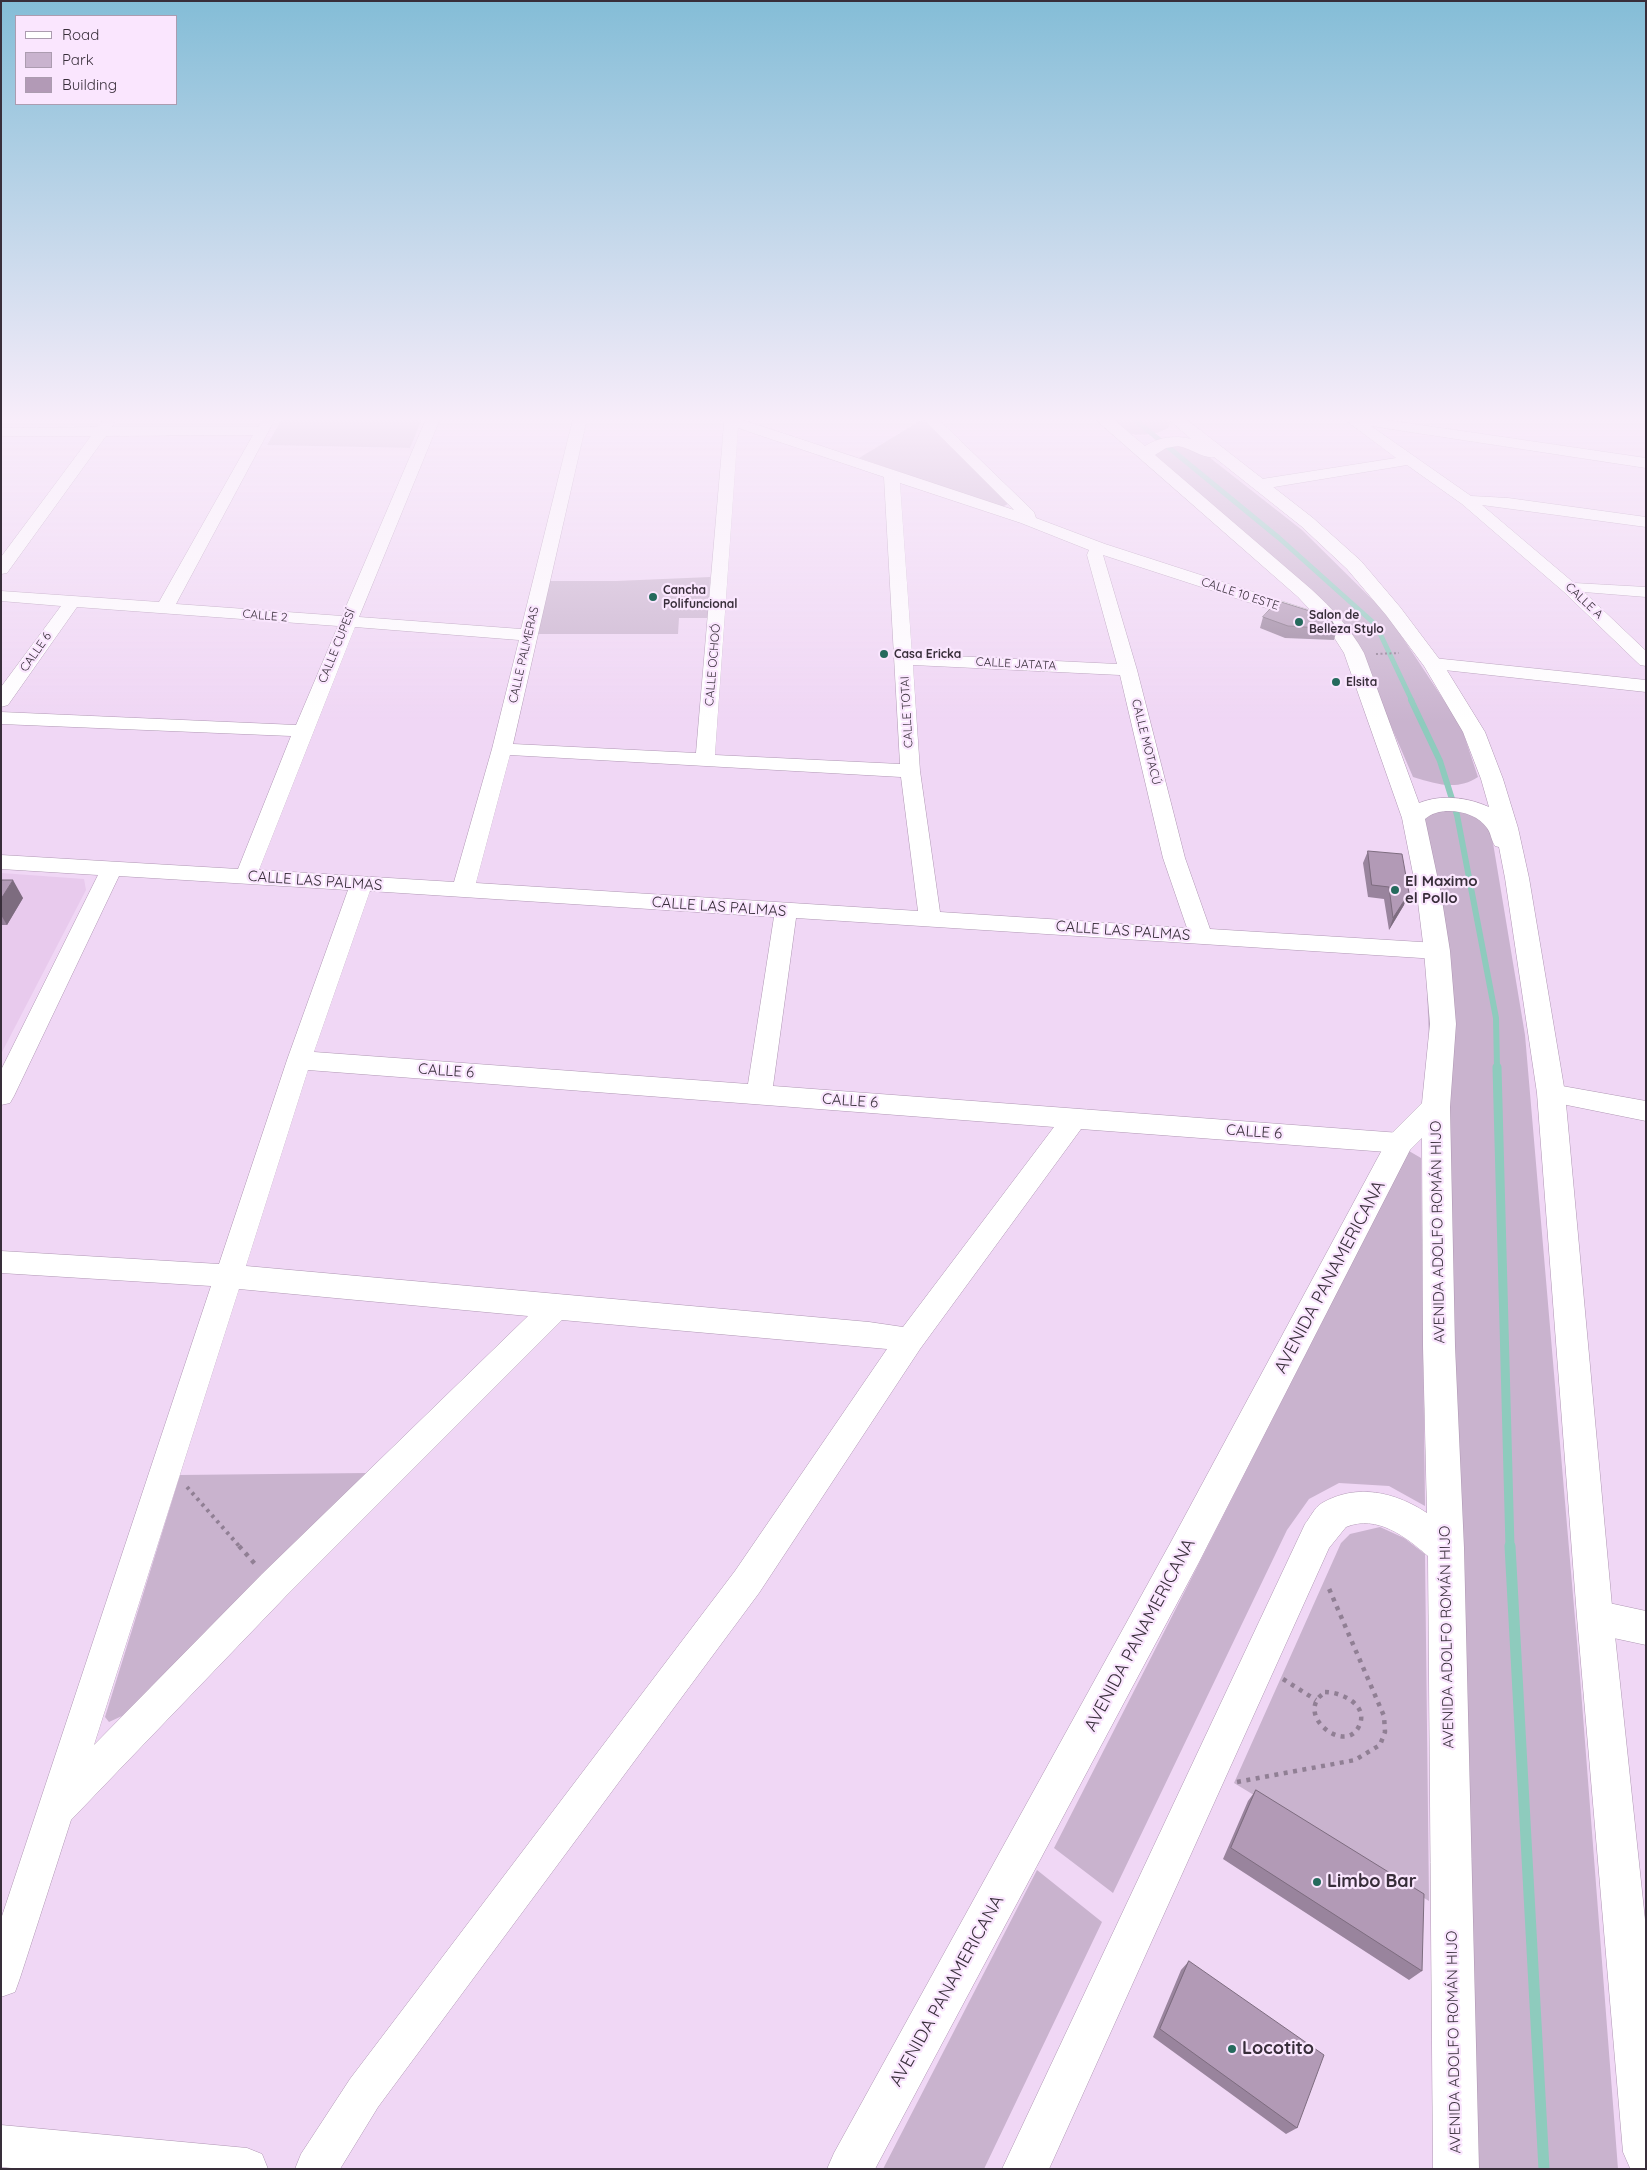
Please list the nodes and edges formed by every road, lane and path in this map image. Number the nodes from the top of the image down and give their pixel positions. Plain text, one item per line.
1 (37, 520) edge
2 (215, 520) edge
3 (390, 520) edge
4 (556, 520) edge
5 (724, 520) edge
6 (895, 520) edge
7 (1027, 520) edge
8 (1222, 520) edge
9 (1304, 520) edge
10 (1490, 520) edge
11 (1633, 520) edge
12 (1307, 522) joint
13 (1646, 522) edge
14 (1099, 548) junction
15 (1, 569) edge
16 (1570, 588) junction
17 (1646, 592) edge
18 (1, 596) edge
19 (72, 602) junction
20 (165, 608) junction
21 (1330, 617) junction
22 (347, 622) junction
23 (529, 635) junction
24 (1403, 653) dead end
25 (1373, 654) dead end
26 (904, 658) junction
27 (1646, 661) edge
28 (1433, 664) junction
29 (1128, 670) junction
30 (1646, 686) edge
31 (1, 701) edge
32 (1, 718) edge
33 (302, 731) junction
34 (502, 749) junction
35 (705, 760) junction
36 (910, 771) junction
37 (1403, 777) junction
38 (1489, 783) junction
39 (1415, 816) junction
40 (1, 862) edge
41 (112, 868) junction
42 (246, 875) junction
43 (1517, 878) junction
44 (361, 885) junction
45 (463, 890) junction
46 (786, 911) junction
47 (930, 918) junction
48 (1201, 936) junction
49 (1437, 950) junction
50 (299, 1060) junction
51 (1551, 1094) junction
52 (759, 1095) junction
53 (1, 1096) edge
54 (1436, 1107) junction
55 (1646, 1110) edge
56 (1075, 1118) junction
57 (1400, 1142) junction
58 (1, 1262) edge
59 (230, 1276) junction
60 (556, 1307) junction
61 (910, 1340) junction
62 (168, 1466) junction
63 (1446, 1548) junction
64 (1302, 1569) junction
65 (274, 1585) junction
66 (1595, 1617) junction
67 (1646, 1628) edge
68 (1257, 1668) junction
69 (1316, 1700) junction
70 (1210, 1768) junction
71 (57, 1810) junction
72 (1, 1978) edge
73 (1, 2146) edge
74 (1646, 2152) edge
75 (248, 2169) edge
76 (316, 2169) edge
77 (850, 2169) edge
78 (1024, 2169) edge
79 (1456, 2169) edge

1 - 15 street
2 - 20 street
3 - 22 street, CALLE CUPESÍ
4 - 23 street, CALLE PALMERAS
5 - 35 street, CALLE OCHOÓ
6 - 26 street, CALLE TOTAI
7 - 14 street, CALLE 10 ESTE
8 - 21 main road, AVENIDA ADOLFO ROMÁN HIJO
9 - 12 main road
10 - 16 street, CALLE A
11 - 13 street
12 - 28 main road
14 - 21 street, CALLE 10 ESTE
14 - 29 street, CALLE MOTACÚ
16 - 17 street
16 - 27 street, CALLE A
18 - 19 street, CALLE 2
19 - 20 street, CALLE 2
19 - 31 street, CALLE 6
20 - 22 street, CALLE 2
21 - 37 main road, AVENIDA ADOLFO ROMÁN HIJO
22 - 23 street, CALLE 2
22 - 33 street, CALLE CUPESÍ
23 - 34 street, CALLE PALMERAS
24 - 25 path
26 - 29 street, CALLE JATATA
26 - 36 street, CALLE TOTAI
28 - 30 street
28 - 38 main road
29 - 48 street, CALLE MOTACÚ
32 - 33 street
33 - 42 street, CALLE CUPESÍ
34 - 35 street
34 - 45 street, CALLE PALMERAS
35 - 36 street
36 - 47 street, CALLE TOTAI
37 - 38 main road
37 - 39 main road, AVENIDA ADOLFO ROMÁN HIJO
38 - 43 main road
39 - 43 main road
39 - 49 main road, AVENIDA ADOLFO ROMÁN HIJO
40 - 41 street, CALLE LAS PALMAS
41 - 42 street, CALLE LAS PALMAS
41 - 53 street
42 - 44 street, CALLE LAS PALMAS
43 - 51 main road
44 - 45 street, CALLE LAS PALMAS
44 - 50 street
45 - 46 street, CALLE LAS PALMAS
46 - 47 street, CALLE LAS PALMAS
46 - 52 street
47 - 48 street, CALLE LAS PALMAS
48 - 49 street, CALLE LAS PALMAS
49 - 54 main road, AVENIDA ADOLFO ROMÁN HIJO
50 - 52 street, CALLE 6
50 - 59 street
51 - 55 street
51 - 66 main road
52 - 56 street, CALLE 6
54 - 57 main road, AVENIDA PANAMERICANA
54 - 63 main road, AVENIDA ADOLFO ROMÁN HIJO
56 - 57 street, CALLE 6
56 - 61 street
57 - 77 main road, AVENIDA PANAMERICANA
58 - 59 street
59 - 60 street
59 - 62 street
60 - 61 street
60 - 65 street
61 - 76 street
62 - 65 path
62 - 71 street
63 - 64 main road
63 - 79 main road, AVENIDA ADOLFO ROMÁN HIJO
64 - 68 main road
64 - 70 path
65 - 71 street
66 - 67 street
66 - 74 main road
68 - 69 path
68 - 70 main road
69 - 69 path
70 - 78 main road
71 - 72 street
73 - 75 street

